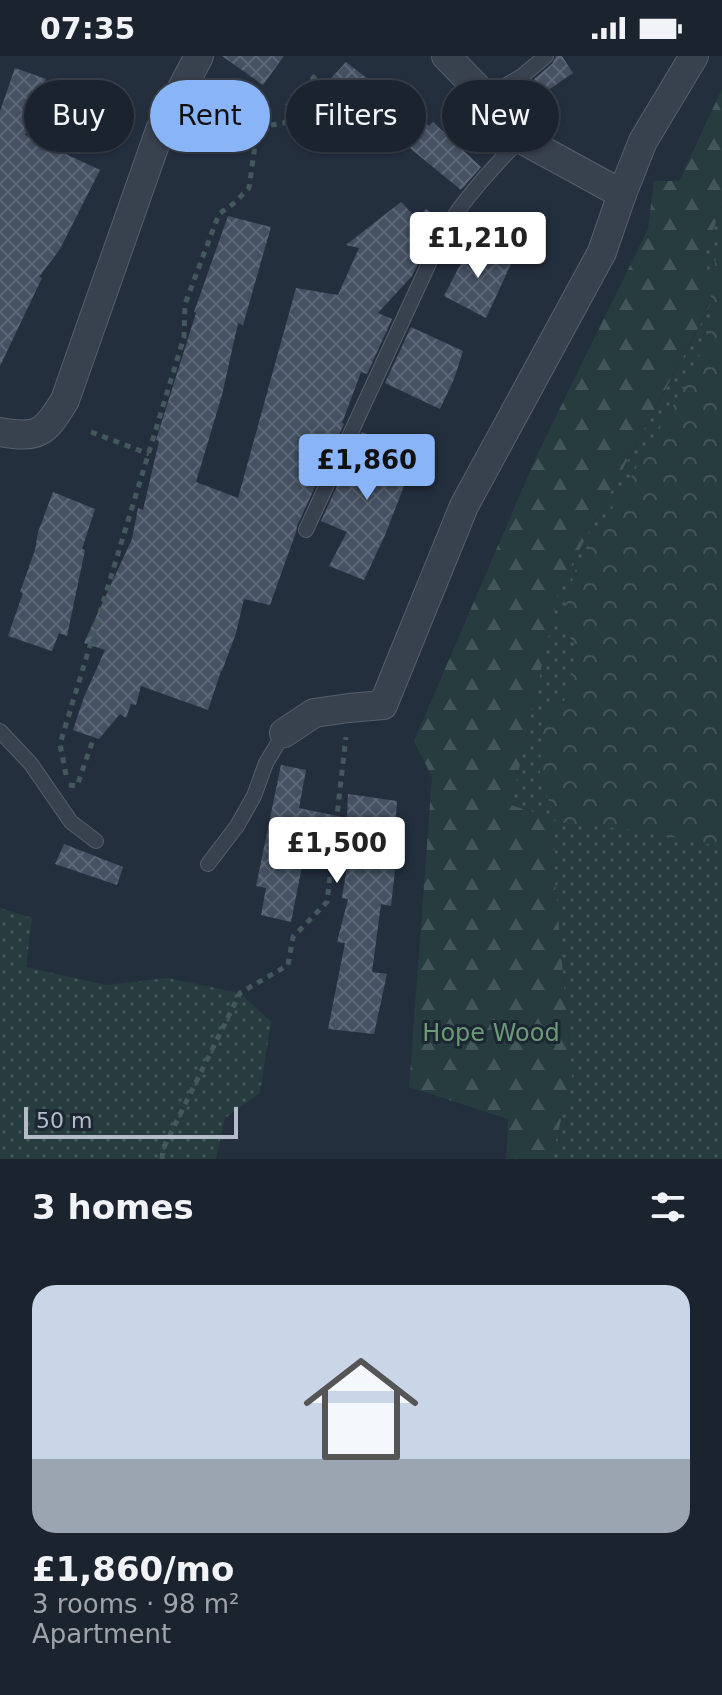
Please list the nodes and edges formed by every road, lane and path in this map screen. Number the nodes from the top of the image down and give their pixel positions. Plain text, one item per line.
1 (199, 56) edge
2 (446, 56) edge
3 (546, 56) edge
4 (694, 56) edge
5 (318, 73) dead end
6 (469, 80) edge
7 (515, 80) edge
8 (508, 152) edge
9 (545, 152) edge
10 (622, 194) junction
11 (0, 432) edge
12 (91, 432) dead end
13 (149, 454) junction
14 (306, 530) dead end
15 (349, 708) junction
16 (0, 731) edge
17 (284, 733) joint
18 (94, 737) dead end
19 (68, 785) junction
20 (55, 798) junction
21 (96, 841) dead end
22 (208, 864) dead end
23 (162, 1159) edge

1 - 11 street
2 - 6 street
3 - 7 lane
4 - 10 street
5 - 13 path
8 - 14 lane
9 - 10 street
10 - 15 street
12 - 13 path
13 - 19 path
15 - 17 street
15 - 23 path
16 - 20 lane
17 - 22 lane
18 - 19 path
19 - 20 path
20 - 21 lane

